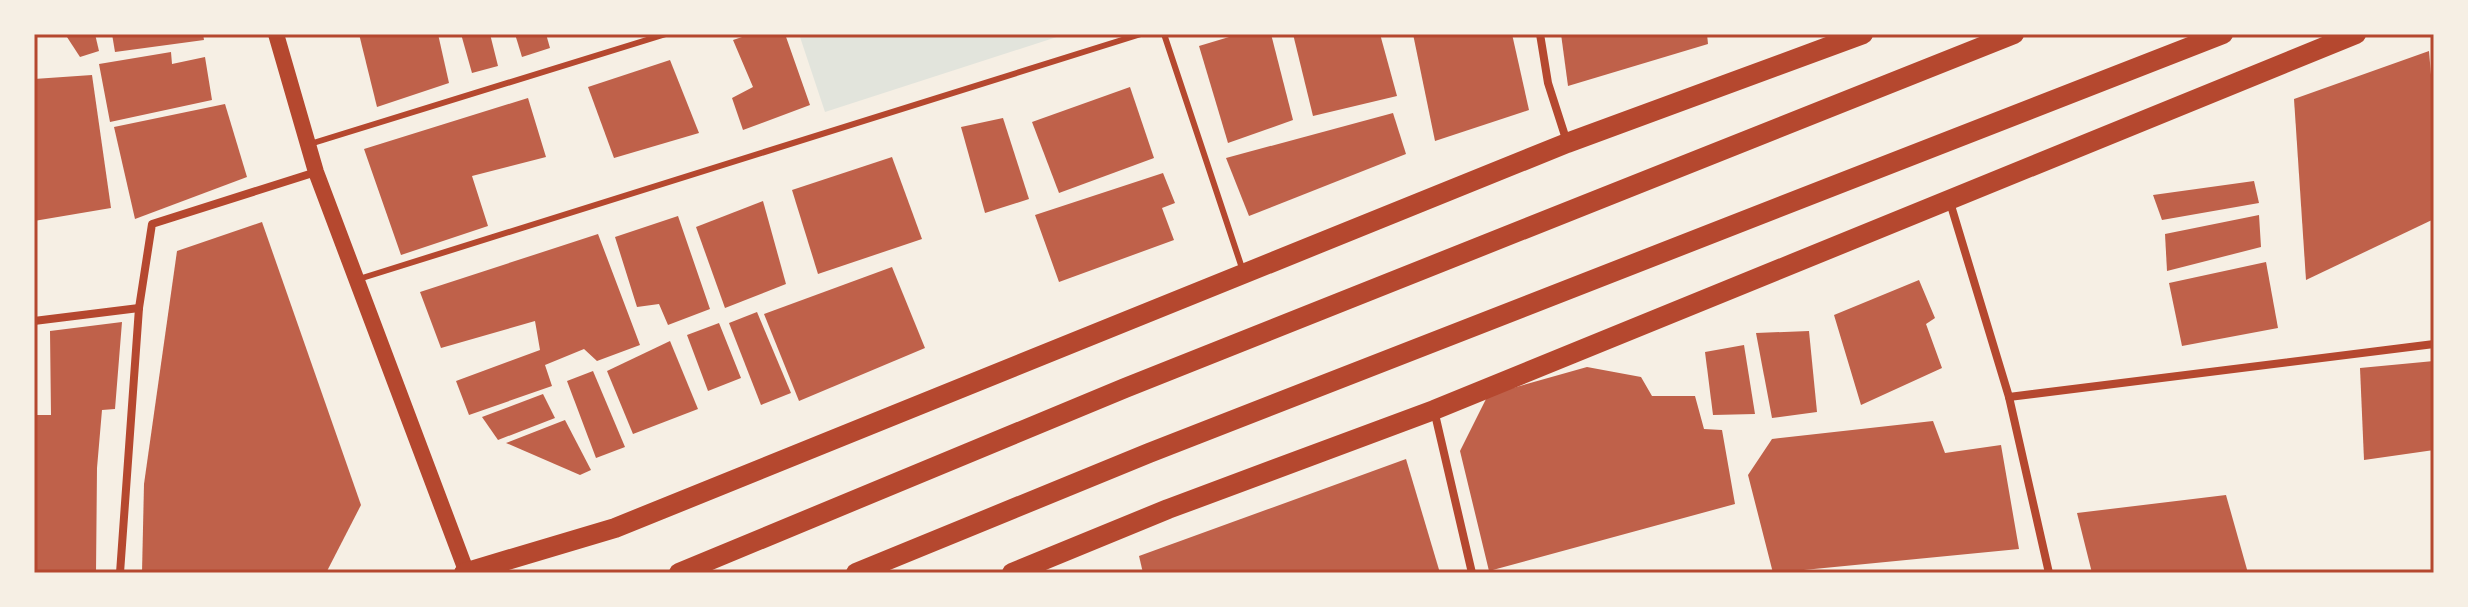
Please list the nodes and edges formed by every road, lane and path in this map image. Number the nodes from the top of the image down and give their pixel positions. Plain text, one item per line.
1 (276, 34) edge
2 (666, 34) edge
3 (1141, 34) edge
4 (1164, 34) edge
5 (1540, 34) edge
6 (1863, 34) edge
7 (2014, 34) edge
8 (2223, 34) edge
9 (2356, 34) edge
10 (1567, 143) junction
11 (306, 145) junction
12 (316, 172) junction
13 (1949, 198) junction
14 (1244, 274) junction
15 (359, 279) junction
16 (139, 308) junction
17 (34, 321) edge
18 (2434, 344) edge
19 (2009, 397) junction
20 (1434, 410) junction
21 (120, 573) edge
22 (466, 573) edge
23 (679, 573) edge
24 (856, 573) edge
25 (1012, 573) edge
26 (1472, 573) edge
27 (2049, 573) edge

1 - 11 main road
2 - 11 lane
3 - 15 lane
4 - 14 lane
5 - 10 street
6 - 10 main road
7 - 23 main road
8 - 24 main road
9 - 13 main road
10 - 14 main road
11 - 12 main road
12 - 15 main road
12 - 16 street
13 - 19 street
13 - 20 main road
14 - 22 main road
15 - 22 main road
16 - 17 street
16 - 21 street
18 - 19 street
19 - 27 street
20 - 25 main road
20 - 26 street

